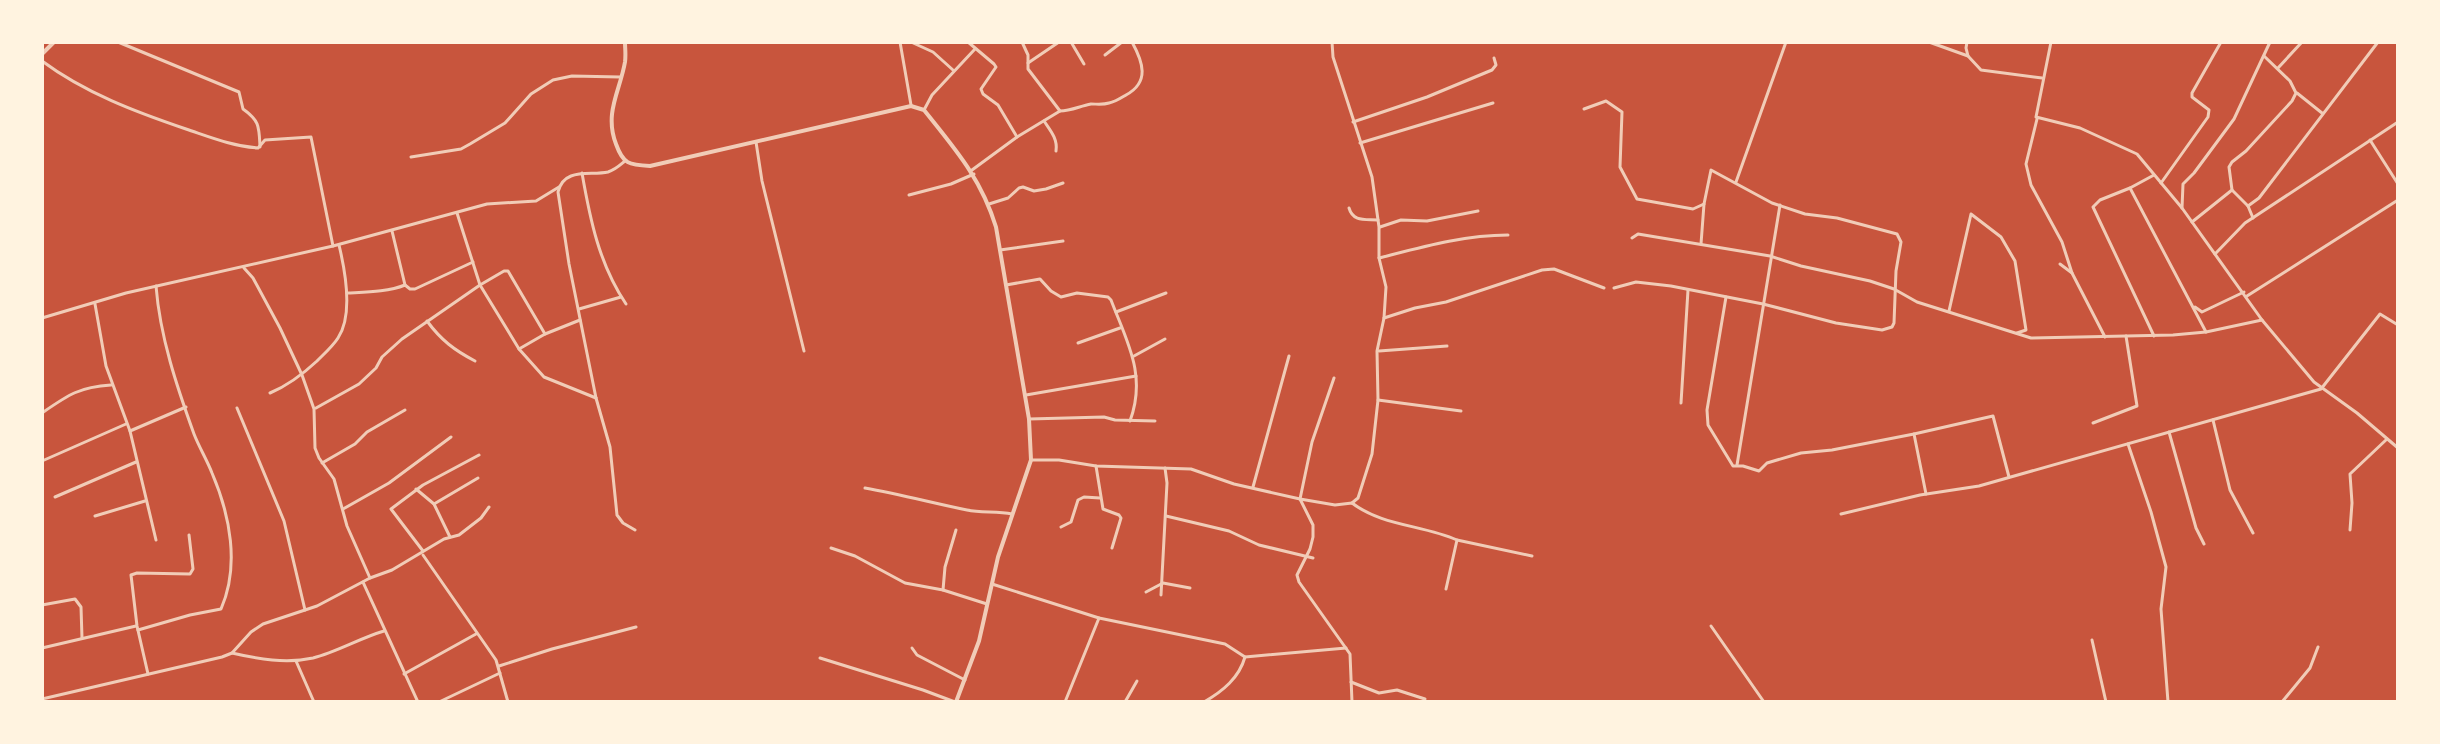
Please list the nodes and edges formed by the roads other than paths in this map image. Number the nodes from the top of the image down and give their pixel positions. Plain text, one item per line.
1 (54, 42) edge
2 (118, 42) edge
3 (625, 42) edge
4 (900, 42) edge
5 (911, 42) edge
6 (968, 42) edge
7 (1022, 42) edge
8 (1059, 42) edge
9 (1071, 42) edge
10 (1122, 42) edge
11 (1132, 42) edge
12 (1332, 42) edge
13 (1786, 42) edge
14 (1929, 42) edge
15 (1967, 42) edge
16 (2051, 42) edge
17 (2221, 42) edge
18 (2270, 42) edge
19 (2302, 42) edge
20 (2378, 42) edge
21 (975, 48) junction
22 (42, 54) edge
23 (1105, 55) dead end
24 (1968, 56) junction
25 (2264, 56) junction
26 (1494, 58) dead end
27 (42, 61) edge
28 (1028, 63) junction
29 (1084, 64) dead end
30 (2278, 68) junction
31 (953, 70) junction
32 (620, 77) junction
33 (2042, 78) junction
34 (2296, 93) junction
35 (1493, 103) dead end
36 (911, 106) junction
37 (1584, 109) dead end
38 (924, 110) junction
39 (1060, 111) junction
40 (2322, 113) junction
41 (2037, 119) junction
42 (1044, 121) junction
43 (1353, 122) junction
44 (2398, 122) edge
45 (1017, 137) junction
46 (2370, 140) junction
47 (756, 142) junction
48 (1360, 143) junction
49 (260, 147) junction
50 (1056, 151) dead end
51 (411, 157) dead end
52 (625, 161) junction
53 (973, 172) junction
54 (582, 173) junction
55 (2154, 175) junction
56 (1736, 182) junction
57 (1063, 183) dead end
58 (2161, 183) junction
59 (2398, 184) edge
60 (559, 187) junction
61 (2130, 188) junction
62 (2232, 190) junction
63 (909, 195) dead end
64 (2398, 200) edge
65 (989, 204) junction
66 (1704, 204) junction
67 (1780, 205) junction
68 (2248, 206) junction
69 (1349, 208) dead end
70 (2182, 208) junction
71 (1478, 211) dead end
72 (457, 212) junction
73 (2253, 218) junction
74 (1378, 220) junction
75 (2192, 222) junction
76 (1379, 227) junction
77 (392, 231) junction
78 (1508, 235) dead end
79 (1632, 238) dead end
80 (1063, 241) dead end
81 (339, 244) junction
82 (1701, 244) junction
83 (333, 246) junction
84 (1000, 250) junction
85 (2215, 254) junction
86 (1770, 256) junction
87 (1379, 258) junction
88 (473, 262) junction
89 (2060, 264) dead end
90 (243, 266) junction
91 (2072, 273) junction
92 (405, 285) junction
93 (480, 285) junction
94 (1006, 285) junction
95 (156, 286) junction
96 (1604, 288) dead end
97 (1614, 288) dead end
98 (1894, 289) junction
99 (1688, 290) junction
100 (347, 293) junction
101 (1166, 293) dead end
102 (2245, 294) junction
103 (621, 297) junction
104 (1726, 297) junction
105 (95, 303) junction
106 (626, 304) dead end
107 (1763, 304) junction
108 (2192, 305) junction
109 (579, 309) junction
110 (1949, 311) junction
111 (1116, 312) junction
112 (42, 318) edge
113 (1384, 318) junction
114 (581, 319) junction
115 (2262, 320) junction
116 (427, 321) junction
117 (2398, 325) edge
118 (1121, 327) junction
119 (2206, 332) junction
120 (2015, 333) junction
121 (545, 334) junction
122 (2126, 336) junction
123 (2154, 336) junction
124 (2105, 337) junction
125 (1165, 339) dead end
126 (1078, 343) dead end
127 (1447, 346) dead end
128 (519, 349) junction
129 (804, 351) dead end
130 (1377, 351) junction
131 (1134, 356) junction
132 (1289, 356) dead end
133 (475, 361) dead end
134 (302, 375) junction
135 (1136, 376) junction
136 (1334, 378) dead end
137 (112, 385) junction
138 (2321, 389) junction
139 (270, 393) dead end
140 (1025, 395) junction
141 (596, 398) junction
142 (1378, 400) junction
143 (1681, 403) dead end
144 (186, 407) junction
145 (237, 408) dead end
146 (314, 409) junction
147 (405, 410) dead end
148 (1461, 411) dead end
149 (42, 413) edge
150 (1029, 419) junction
151 (2213, 420) junction
152 (1130, 421) junction
153 (1155, 421) dead end
154 (128, 423) junction
155 (2093, 423) dead end
156 (130, 431) junction
157 (2169, 432) junction
158 (1914, 434) junction
159 (451, 437) dead end
160 (2387, 439) junction
161 (2128, 444) junction
162 (2398, 448) edge
163 (479, 455) dead end
164 (1031, 460) junction
165 (42, 461) edge
166 (138, 462) junction
167 (322, 463) junction
168 (1096, 466) junction
169 (1736, 466) junction
170 (1165, 468) junction
171 (2009, 477) junction
172 (478, 478) dead end
173 (865, 488) dead end
174 (1252, 488) junction
175 (416, 489) junction
176 (1926, 494) junction
177 (55, 497) dead end
178 (1100, 498) junction
179 (1300, 499) junction
180 (147, 501) junction
181 (1352, 503) junction
182 (434, 504) junction
183 (489, 507) dead end
184 (343, 509) junction
185 (1012, 514) junction
186 (1841, 514) dead end
187 (95, 516) dead end
188 (1166, 516) junction
189 (1061, 527) dead end
190 (635, 530) dead end
191 (956, 530) dead end
192 (2350, 530) dead end
193 (2253, 533) dead end
194 (189, 535) dead end
195 (450, 537) junction
196 (156, 540) dead end
197 (1457, 540) junction
198 (2204, 544) dead end
199 (831, 548) dead end
200 (1112, 548) dead end
201 (423, 553) junction
202 (1532, 556) dead end
203 (1306, 557) junction
204 (1313, 558) dead end
205 (370, 578) junction
206 (363, 582) junction
207 (1163, 583) junction
208 (992, 584) junction
209 (1190, 588) dead end
210 (1446, 589) dead end
211 (943, 590) junction
212 (1146, 592) dead end
213 (1161, 595) dead end
214 (987, 604) junction
215 (42, 605) edge
216 (305, 610) junction
217 (1099, 618) junction
218 (1711, 626) dead end
219 (636, 627) dead end
220 (138, 628) junction
221 (384, 631) junction
222 (476, 634) junction
223 (82, 638) junction
224 (2092, 640) dead end
225 (2318, 647) dead end
226 (42, 648) edge
227 (912, 648) dead end
228 (1346, 648) junction
229 (232, 653) junction
230 (1245, 657) junction
231 (820, 658) dead end
232 (296, 660) junction
233 (499, 666) junction
234 (500, 673) junction
235 (148, 674) junction
236 (404, 674) junction
237 (965, 680) junction
238 (1137, 681) dead end
239 (1351, 682) junction
240 (42, 699) edge
241 (1425, 699) dead end
242 (314, 702) edge
243 (418, 702) edge
244 (439, 702) edge
245 (508, 702) edge
246 (956, 702) edge
247 (1065, 702) edge
248 (1125, 702) edge
249 (1204, 702) edge
250 (1352, 702) edge
251 (1764, 702) edge
252 (2106, 702) edge
253 (2168, 702) edge
254 (2282, 702) edge

1 - 22 street
2 - 49 street
3 - 32 street
4 - 36 street
5 - 31 street
6 - 21 street
7 - 28 street
8 - 28 street
9 - 29 street
10 - 23 street
11 - 39 street
12 - 43 street
13 - 56 street
14 - 24 street
15 - 24 street
16 - 33 street
17 - 58 street
18 - 25 street
19 - 30 street
20 - 40 street
21 - 31 street
21 - 45 street
24 - 33 street
25 - 30 street
25 - 70 street
26 - 43 street
27 - 49 street
28 - 39 street
30 - 34 street
31 - 38 street
32 - 51 street
32 - 52 street
33 - 41 street
34 - 40 street
34 - 62 street
35 - 48 street
36 - 38 street
36 - 47 street
37 - 66 street
38 - 53 street
39 - 42 street
40 - 68 street
41 - 55 street
41 - 91 street
42 - 45 street
42 - 50 street
43 - 48 street
44 - 46 street
45 - 53 street
46 - 59 street
46 - 73 street
47 - 52 street
47 - 129 street
48 - 74 street
49 - 83 street
52 - 54 street
53 - 63 street
53 - 65 street
54 - 60 street
54 - 103 street
55 - 58 street
55 - 61 street
56 - 66 street
56 - 67 street
57 - 65 street
58 - 70 street
60 - 72 street
60 - 109 street
61 - 108 street
61 - 123 street
62 - 68 street
62 - 75 street
64 - 102 street
65 - 84 street
66 - 82 street
67 - 86 street
67 - 98 street
68 - 73 street
69 - 74 street
70 - 75 street
71 - 76 street
72 - 77 street
72 - 88 street
73 - 85 street
74 - 76 street
75 - 85 street
76 - 87 street
77 - 81 street
77 - 92 street
78 - 87 street
79 - 82 street
80 - 84 street
81 - 83 street
81 - 100 street
82 - 86 street
83 - 90 street
84 - 94 street
85 - 102 street
86 - 98 street
86 - 107 street
87 - 113 street
88 - 92 street
88 - 93 street
89 - 91 street
90 - 95 street
90 - 134 street
91 - 124 street
92 - 100 street
93 - 116 street
93 - 121 street
93 - 128 street
94 - 111 street
94 - 140 street
95 - 105 street
95 - 144 street
96 - 113 street
97 - 99 street
98 - 107 street
98 - 110 street
99 - 104 street
99 - 143 street
100 - 134 street
101 - 111 street
102 - 108 street
102 - 115 street
103 - 106 street
103 - 109 street
104 - 107 street
104 - 169 street
105 - 112 street
105 - 137 street
107 - 169 street
108 - 119 street
109 - 114 street
110 - 120 street
110 - 120 street
111 - 118 street
113 - 130 street
114 - 121 street
114 - 141 street
115 - 119 street
115 - 138 street
116 - 133 street
116 - 146 street
117 - 138 street
118 - 126 street
118 - 131 street
119 - 123 street
120 - 124 street
121 - 128 street
122 - 123 street
122 - 124 street
122 - 155 street
125 - 131 street
127 - 130 street
128 - 141 street
130 - 142 street
131 - 135 street
132 - 174 street
134 - 139 street
134 - 146 street
135 - 140 street
135 - 152 street
136 - 179 street
137 - 149 street
137 - 154 street
138 - 151 street
138 - 160 street
140 - 150 street
141 - 190 street
142 - 148 street
142 - 181 street
144 - 156 street
144 - 220 street
145 - 216 street
146 - 167 street
147 - 167 street
150 - 152 street
150 - 164 street
151 - 157 street
151 - 193 street
152 - 153 street
154 - 156 street
154 - 165 street
156 - 166 street
157 - 161 street
157 - 198 street
158 - 169 street
158 - 171 street
158 - 176 street
159 - 184 street
160 - 162 street
160 - 192 street
161 - 171 street
161 - 253 street
163 - 175 street
164 - 168 street
164 - 185 street
166 - 177 street
166 - 180 street
167 - 184 street
168 - 170 street
168 - 178 street
170 - 174 street
170 - 188 street
171 - 176 street
172 - 182 street
173 - 185 street
174 - 179 street
175 - 182 street
175 - 201 street
176 - 186 street
178 - 189 street
178 - 200 street
179 - 181 street
179 - 203 street
180 - 187 street
180 - 196 street
181 - 197 street
182 - 195 street
183 - 195 street
184 - 205 street
185 - 208 street
188 - 203 street
188 - 207 street
191 - 211 street
194 - 220 street
195 - 201 street
197 - 202 street
197 - 210 street
199 - 211 street
201 - 205 street
201 - 222 street
203 - 204 street
203 - 228 street
205 - 206 street
206 - 216 street
206 - 221 street
207 - 209 street
207 - 212 street
207 - 213 street
208 - 214 street
208 - 217 street
211 - 214 street
214 - 237 street
215 - 223 street
216 - 229 street
217 - 230 street
217 - 247 street
218 - 251 street
219 - 233 street
220 - 223 street
220 - 235 street
221 - 232 street
221 - 236 street
222 - 233 street
222 - 236 street
223 - 226 street
224 - 252 street
225 - 254 street
227 - 237 street
228 - 230 street
228 - 239 street
229 - 232 street
229 - 235 street
230 - 249 street
231 - 246 street
232 - 242 street
233 - 234 street
234 - 244 street
234 - 245 street
235 - 240 street
236 - 243 street
237 - 246 street
238 - 248 street
239 - 241 street
239 - 250 street

